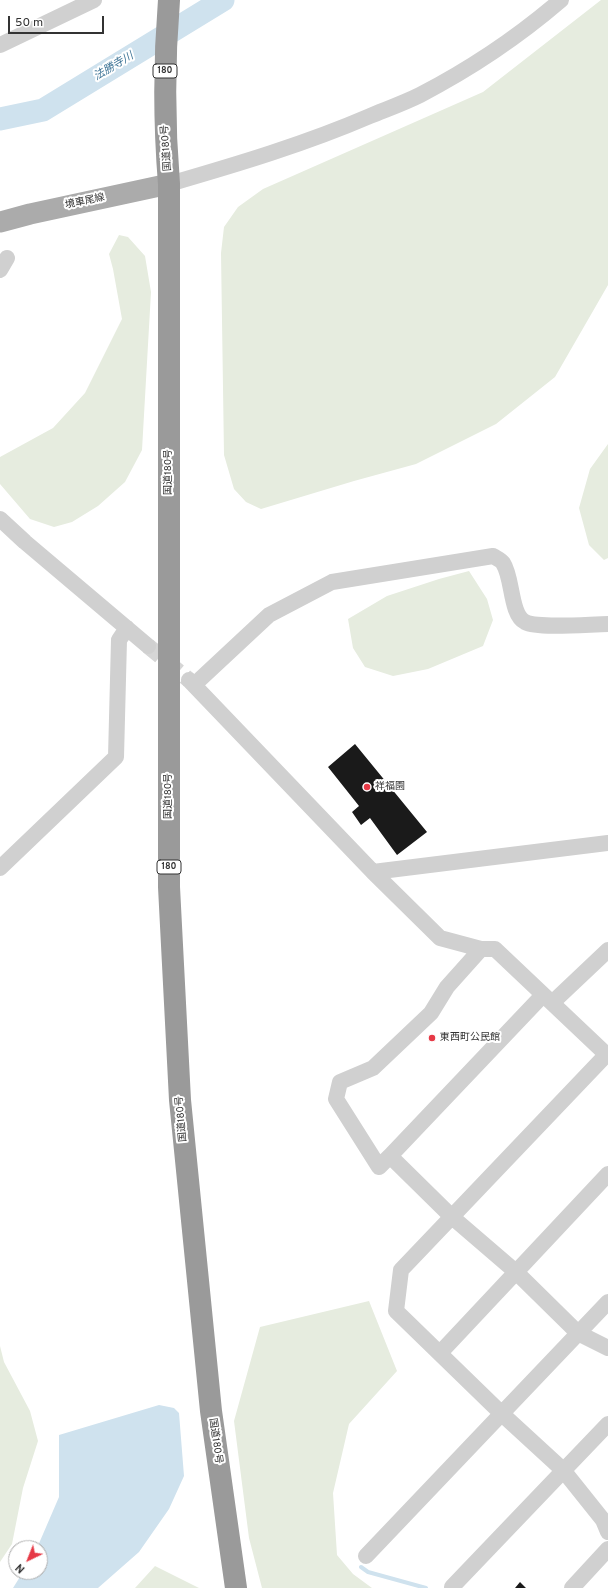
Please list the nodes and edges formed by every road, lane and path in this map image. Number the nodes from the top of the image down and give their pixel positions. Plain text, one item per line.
1 (94, 0) edge
2 (169, 0) edge
3 (561, 0) edge
4 (0, 45) edge
5 (169, 184) junction
6 (0, 222) edge
7 (0, 259) edge
8 (0, 270) edge
9 (0, 519) edge
10 (608, 624) edge
11 (127, 628) junction
12 (148, 646) tunnel mouth
13 (608, 843) edge
14 (0, 868) edge
15 (373, 872) junction
16 (481, 949) junction
17 (608, 950) edge
18 (547, 999) junction
19 (607, 1054) edge
20 (390, 1156) junction
21 (608, 1174) edge
22 (452, 1217) junction
23 (516, 1272) junction
24 (608, 1302) edge
25 (578, 1333) junction
26 (608, 1348) edge
27 (440, 1353) junction
28 (502, 1414) junction
29 (608, 1424) edge
30 (563, 1470) junction
31 (608, 1532) edge
32 (608, 1549) edge
33 (366, 1556) dead end
34 (452, 1587) edge
35 (236, 1588) edge
36 (572, 1588) edge

1 - 4 street
2 - 5 highway, 国道180号 / 180
3 - 5 street
5 - 6 main road, 境車尾線
5 - 35 highway, 国道180号 / 180
7 - 8 street
9 - 11 street
10 - 15 street
11 - 12 street
11 - 14 street
13 - 15 street
15 - 16 street
16 - 18 street
16 - 20 street
17 - 18 street
18 - 19 street
18 - 20 street
19 - 22 street
20 - 22 street
21 - 23 street
22 - 23 street
22 - 27 street
23 - 25 street
23 - 27 street
24 - 25 street
25 - 26 street
25 - 28 street
27 - 28 street
28 - 30 street
28 - 33 street
29 - 30 street
30 - 31 street
30 - 34 street
32 - 36 street

